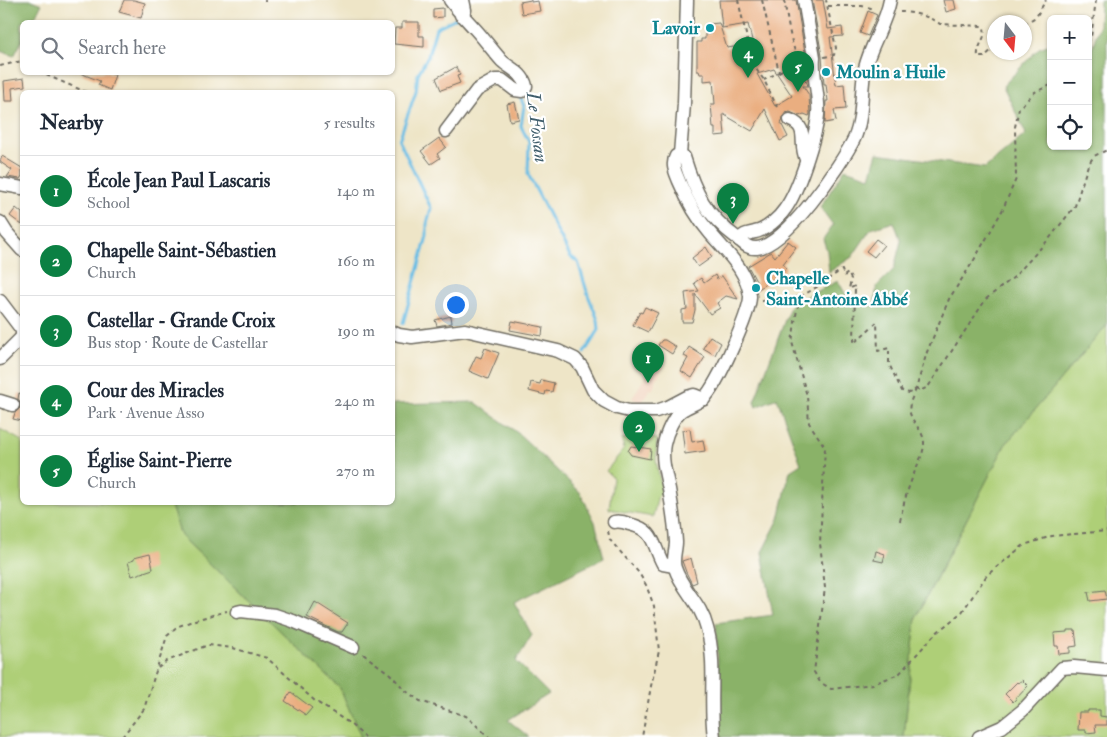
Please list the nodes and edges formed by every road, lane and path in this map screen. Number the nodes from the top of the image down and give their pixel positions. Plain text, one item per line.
1 (450, 0) edge
2 (464, 0) edge
3 (687, 0) edge
4 (738, 0) edge
5 (762, 0) edge
6 (784, 0) edge
7 (804, 0) edge
8 (826, 0) edge
9 (1046, 0) edge
10 (1096, 0) edge
11 (889, 5) edge
12 (828, 6) junction
13 (461, 15) junction
14 (1032, 19) edge
15 (1092, 30) edge
16 (987, 54) edge
17 (814, 58) junction
18 (20, 61) edge
19 (0, 66) edge
20 (801, 70) dead end
21 (806, 71) dead end
22 (779, 72) junction
23 (44, 75) edge
24 (764, 80) junction
25 (1047, 87) edge
26 (81, 90) edge
27 (777, 107) dead end
28 (790, 120) dead end
29 (446, 131) dead end
30 (1107, 150) edge
31 (680, 154) junction
32 (806, 159) junction
33 (0, 184) edge
34 (20, 188) edge
35 (0, 222) edge
36 (739, 240) junction
37 (20, 248) edge
38 (800, 296) junction
39 (750, 298) junction
40 (0, 301) edge
41 (20, 327) edge
42 (395, 333) edge
43 (20, 338) edge
44 (0, 359) edge
45 (916, 389) junction
46 (704, 399) junction
47 (0, 401) edge
48 (13, 405) dead end
49 (900, 521) dead end
50 (614, 522) joint
51 (1107, 531) edge
52 (674, 566) junction
53 (237, 612) joint
54 (353, 647) joint
55 (158, 668) junction
56 (1107, 670) edge
57 (122, 737) edge
58 (365, 737) edge
59 (490, 737) edge
60 (642, 737) edge
61 (714, 737) edge
62 (979, 737) edge

1 - 13 street
2 - 13 street
3 - 31 street
4 - 24 path
5 - 22 path
6 - 21 path
7 - 17 street
8 - 12 path
9 - 14 path
10 - 15 path
11 - 12 path
11 - 16 path
11 - 36 street
12 - 17 path
13 - 29 street
17 - 32 street
18 - 19 path
20 - 22 path
22 - 24 path
23 - 26 path
24 - 27 path
25 - 45 path
28 - 32 street
30 - 45 path
31 - 36 street
31 - 39 street
32 - 36 street
33 - 34 street
35 - 37 street
38 - 39 path
38 - 45 path
38 - 51 path
39 - 46 street
40 - 41 street
42 - 46 street
43 - 44 street
45 - 49 path
46 - 52 street
47 - 48 street
50 - 52 street
50 - 60 path
52 - 61 street
53 - 54 street
53 - 55 path
54 - 59 path
55 - 57 path
55 - 58 path
56 - 62 street

